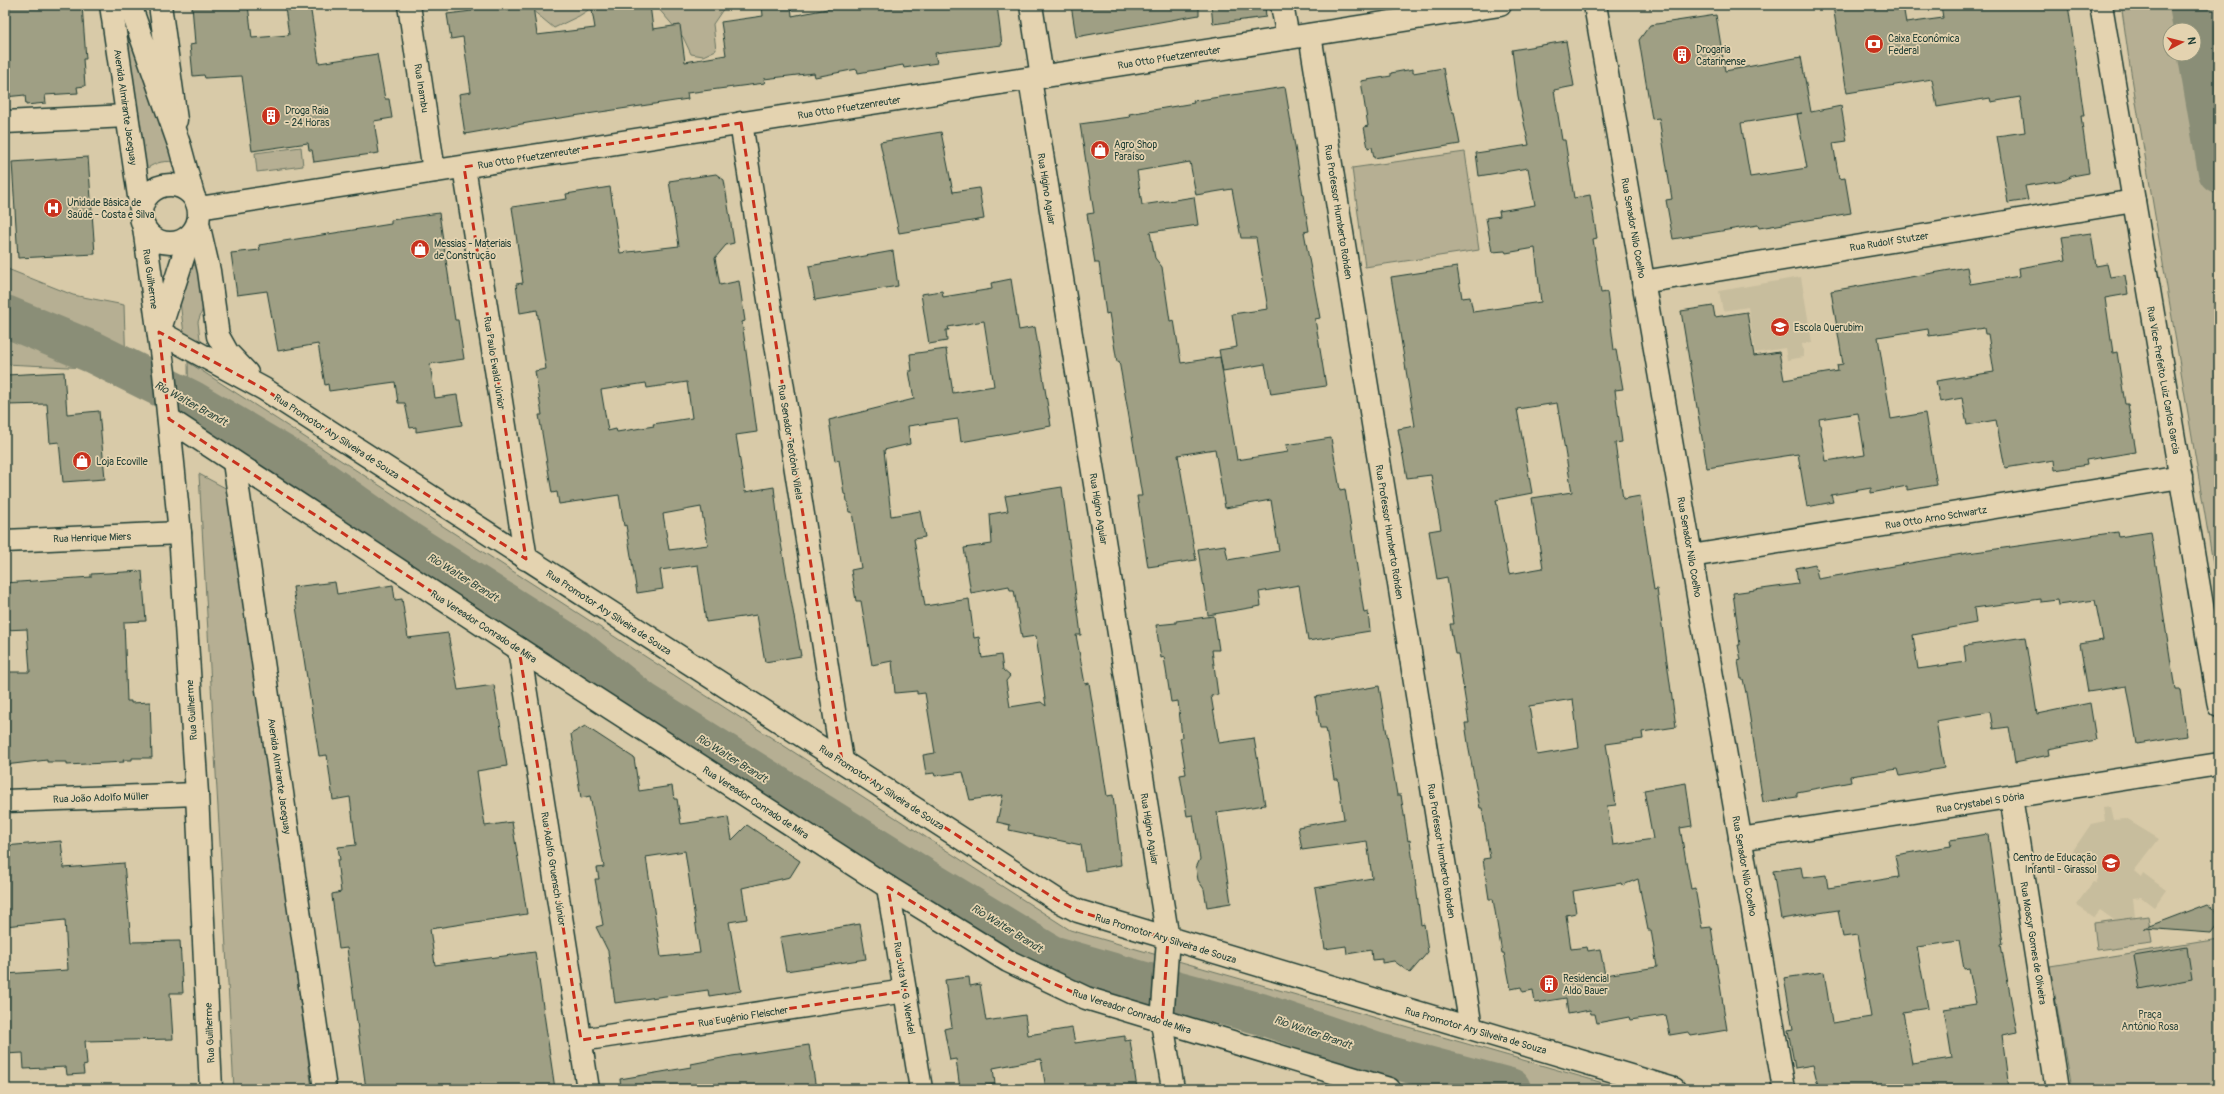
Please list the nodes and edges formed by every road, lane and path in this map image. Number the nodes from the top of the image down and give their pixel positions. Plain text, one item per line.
1 (111, 5) edge
2 (130, 5) edge
3 (160, 5) edge
4 (409, 5) edge
5 (1031, 5) edge
6 (1282, 5) edge
7 (1500, 5) edge
8 (1595, 5) edge
9 (2101, 5) edge
10 (2114, 5) edge
11 (1310, 35) junction
12 (1288, 38) junction
13 (2110, 54) junction
14 (1036, 78) junction
15 (127, 116) junction
16 (5, 122) edge
17 (741, 123) junction
18 (180, 147) junction
19 (464, 167) junction
20 (434, 171) junction
21 (2134, 201) junction
22 (195, 215) junction
23 (142, 218) junction
24 (1643, 282) junction
25 (159, 332) junction
26 (264, 389) junction
27 (169, 413) junction
28 (234, 462) junction
29 (2181, 477) junction
30 (180, 534) junction
31 (5, 541) edge
32 (1691, 556) junction
33 (526, 559) junction
34 (519, 649) junction
35 (2219, 706) edge
36 (842, 761) junction
37 (2219, 764) edge
38 (196, 794) junction
39 (2011, 797) junction
40 (5, 801) edge
41 (1740, 839) junction
42 (888, 887) junction
43 (1168, 939) junction
44 (905, 991) junction
45 (1162, 1022) junction
46 (1471, 1028) junction
47 (580, 1040) junction
48 (212, 1089) edge
49 (325, 1089) edge
50 (588, 1089) edge
51 (922, 1089) edge
52 (1173, 1089) edge
53 (1389, 1089) edge
54 (1674, 1089) edge
55 (1784, 1089) edge
56 (2057, 1089) edge

1 - 15 street, Avenida Almirante Jaceguay
2 - 18 street
3 - 18 street
4 - 20 street, Rua Inambu
5 - 14 street, Rua Higino Aguiar
6 - 12 street
7 - 11 street, Rua Otto Pfuetzenreuter
8 - 24 street, Rua Senador Nilo Coelho
9 - 13 street, Rua Vice-Prefeito Luiz Carlos Garcia
10 - 13 street, Rua Vice-Prefeito Luiz Carlos Garcia
11 - 12 street, Rua Otto Pfuetzenreuter
11 - 46 street, Rua Professor Humberto Rohden
12 - 14 street, Rua Otto Pfuetzenreuter
13 - 21 street, Rua Vice-Prefeito Luiz Carlos Garcia
14 - 17 street, Rua Otto Pfuetzenreuter
14 - 43 street, Rua Higino Aguiar
15 - 16 street
15 - 23 street, Avenida Almirante Jaceguay
17 - 19 street, Rua Otto Pfuetzenreuter
17 - 36 street, Rua Senador Teotônio Vilela
18 - 22 street
19 - 20 street, Rua Otto Pfuetzenreuter
19 - 33 street, Rua Paulo Ewald Júnior
20 - 22 street, Rua Otto Pfuetzenreuter
21 - 24 street, Rua Rudolf Stutzer
21 - 29 street, Rua Vice-Prefeito Luiz Carlos Garcia
22 - 23 street
22 - 23 street
22 - 25 street, Rua Guilherme
22 - 26 street
23 - 25 street, Rua Guilherme
24 - 32 street, Rua Senador Nilo Coelho
25 - 26 street, Rua Promotor Ary Silveira de Souza
25 - 27 street, Rua Guilherme
26 - 33 street, Rua Promotor Ary Silveira de Souza
27 - 28 street, Rua Vereador Conrado de Mira
27 - 30 street, Rua Guilherme
28 - 34 street, Rua Vereador Conrado de Mira
28 - 49 street, Avenida Almirante Jaceguay
29 - 32 street, Rua Otto Arno Schwartz
29 - 35 street, Rua Vice-Prefeito Luiz Carlos Garcia
30 - 31 street, Rua Henrique Miers
30 - 38 street, Rua Guilherme
32 - 41 street, Rua Senador Nilo Coelho
33 - 36 street, Rua Promotor Ary Silveira de Souza
34 - 42 street, Rua Vereador Conrado de Mira
34 - 47 street, Rua Adolfo Gruensch Júnior
36 - 43 street, Rua Promotor Ary Silveira de Souza
37 - 39 street, Rua Crystabel S Dória
38 - 40 street, Rua João Adolfo Müller
38 - 48 street, Rua Guilherme
39 - 41 street, Rua Crystabel S Dória
39 - 56 street, Rua Moacyr Gomes de Oliveira
41 - 55 street, Rua Senador Nilo Coelho
42 - 44 street, Rua Juta W. G .Wendel
42 - 45 street, Rua Vereador Conrado de Mira
43 - 45 street, Rua Higino Aguiar
43 - 46 street, Rua Promotor Ary Silveira de Souza
44 - 47 street, Rua Eugênio Fleischer
44 - 51 street, Rua Juta W. G .Wendel
45 - 52 street, Rua Higino Aguiar
45 - 53 street, Rua Vereador Conrado de Mira
46 - 54 street, Rua Promotor Ary Silveira de Souza
47 - 50 street, Rua Adolfo Gruensch Júnior

